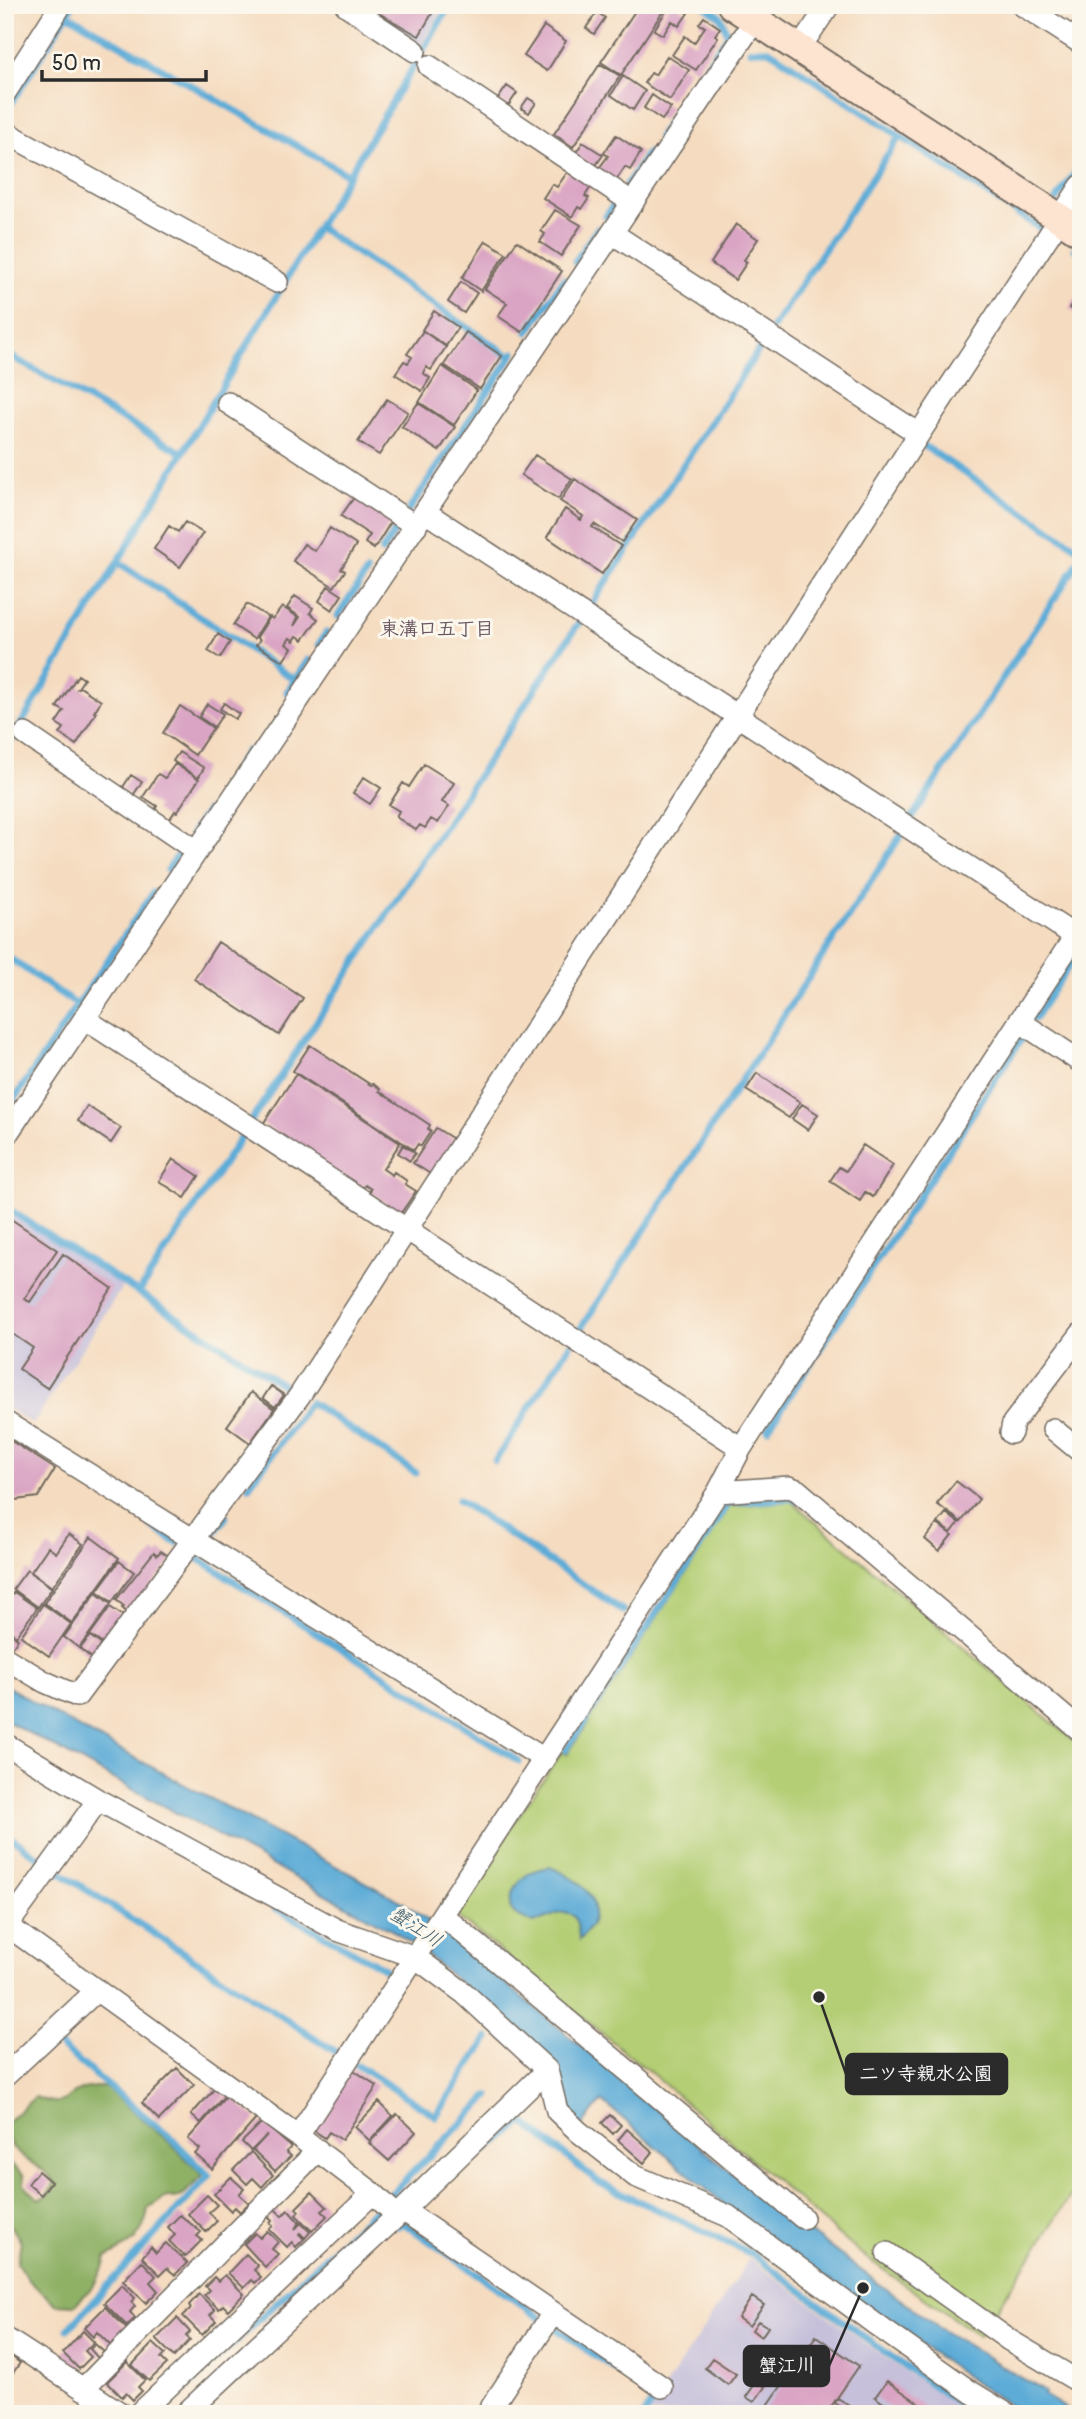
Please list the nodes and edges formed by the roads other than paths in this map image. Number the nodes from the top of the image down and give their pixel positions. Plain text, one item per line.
1 (61, 5) edge
2 (346, 5) edge
3 (732, 5) edge
4 (829, 5) edge
5 (1022, 5) edge
6 (755, 20) junction
7 (1081, 43) edge
8 (799, 49) junction
9 (5, 93) edge
10 (5, 132) edge
11 (1081, 186) edge
12 (633, 203) junction
13 (1070, 225) edge
14 (612, 233) junction
15 (277, 282) dead end
16 (228, 403) dead end
17 (919, 434) junction
18 (420, 519) junction
19 (738, 715) junction
20 (24, 734) dead end
21 (197, 851) junction
22 (1078, 931) edge
23 (85, 1019) junction
24 (1019, 1021) junction
25 (1081, 1062) edge
26 (5, 1137) edge
27 (406, 1230) junction
28 (1081, 1334) edge
29 (5, 1422) edge
30 (1053, 1429) dead end
31 (1011, 1433) dead end
32 (741, 1448) junction
33 (1081, 1452) edge
34 (718, 1492) junction
35 (194, 1539) junction
36 (5, 1658) edge
37 (1081, 1731) edge
38 (5, 1744) edge
39 (544, 1759) junction
40 (98, 1800) junction
41 (442, 1915) junction
42 (6, 1926) edge
43 (415, 1957) junction
44 (97, 1990) junction
45 (547, 2070) junction
46 (5, 2076) edge
47 (298, 2136) junction
48 (318, 2150) junction
49 (388, 2205) junction
50 (803, 2218) dead end
51 (887, 2253) dead end
52 (553, 2313) junction
53 (5, 2338) edge
54 (1081, 2383) edge
55 (662, 2387) dead end
56 (83, 2389) junction
57 (122, 2414) edge
58 (139, 2414) edge
59 (185, 2414) edge
60 (487, 2414) edge
61 (1007, 2414) edge

1 - 9 street
2 - 12 street
3 - 6 street
4 - 8 street
5 - 7 street
6 - 8 street
6 - 12 street
8 - 13 street
10 - 15 street
11 - 13 street
12 - 14 street
13 - 17 street
14 - 17 street
14 - 18 street
16 - 18 street
17 - 19 street
18 - 19 street
18 - 21 street
19 - 22 street
19 - 27 street
20 - 21 street
21 - 23 street
22 - 24 street
23 - 26 street
23 - 27 street
24 - 25 street
24 - 32 street
27 - 32 street
27 - 35 street
28 - 31 street
29 - 35 street
30 - 33 street
32 - 34 street
34 - 37 street
34 - 39 street
35 - 36 street
35 - 39 street
38 - 40 street
39 - 41 street
40 - 42 street
40 - 43 street
41 - 43 street
41 - 50 street
42 - 44 street
43 - 45 street
43 - 47 street
44 - 46 street
44 - 47 street
45 - 49 street
45 - 61 street
47 - 48 street
48 - 49 street
48 - 56 street
49 - 52 street
49 - 58 street
49 - 59 street
51 - 54 street
52 - 55 street
52 - 60 street
53 - 56 street
56 - 57 street

